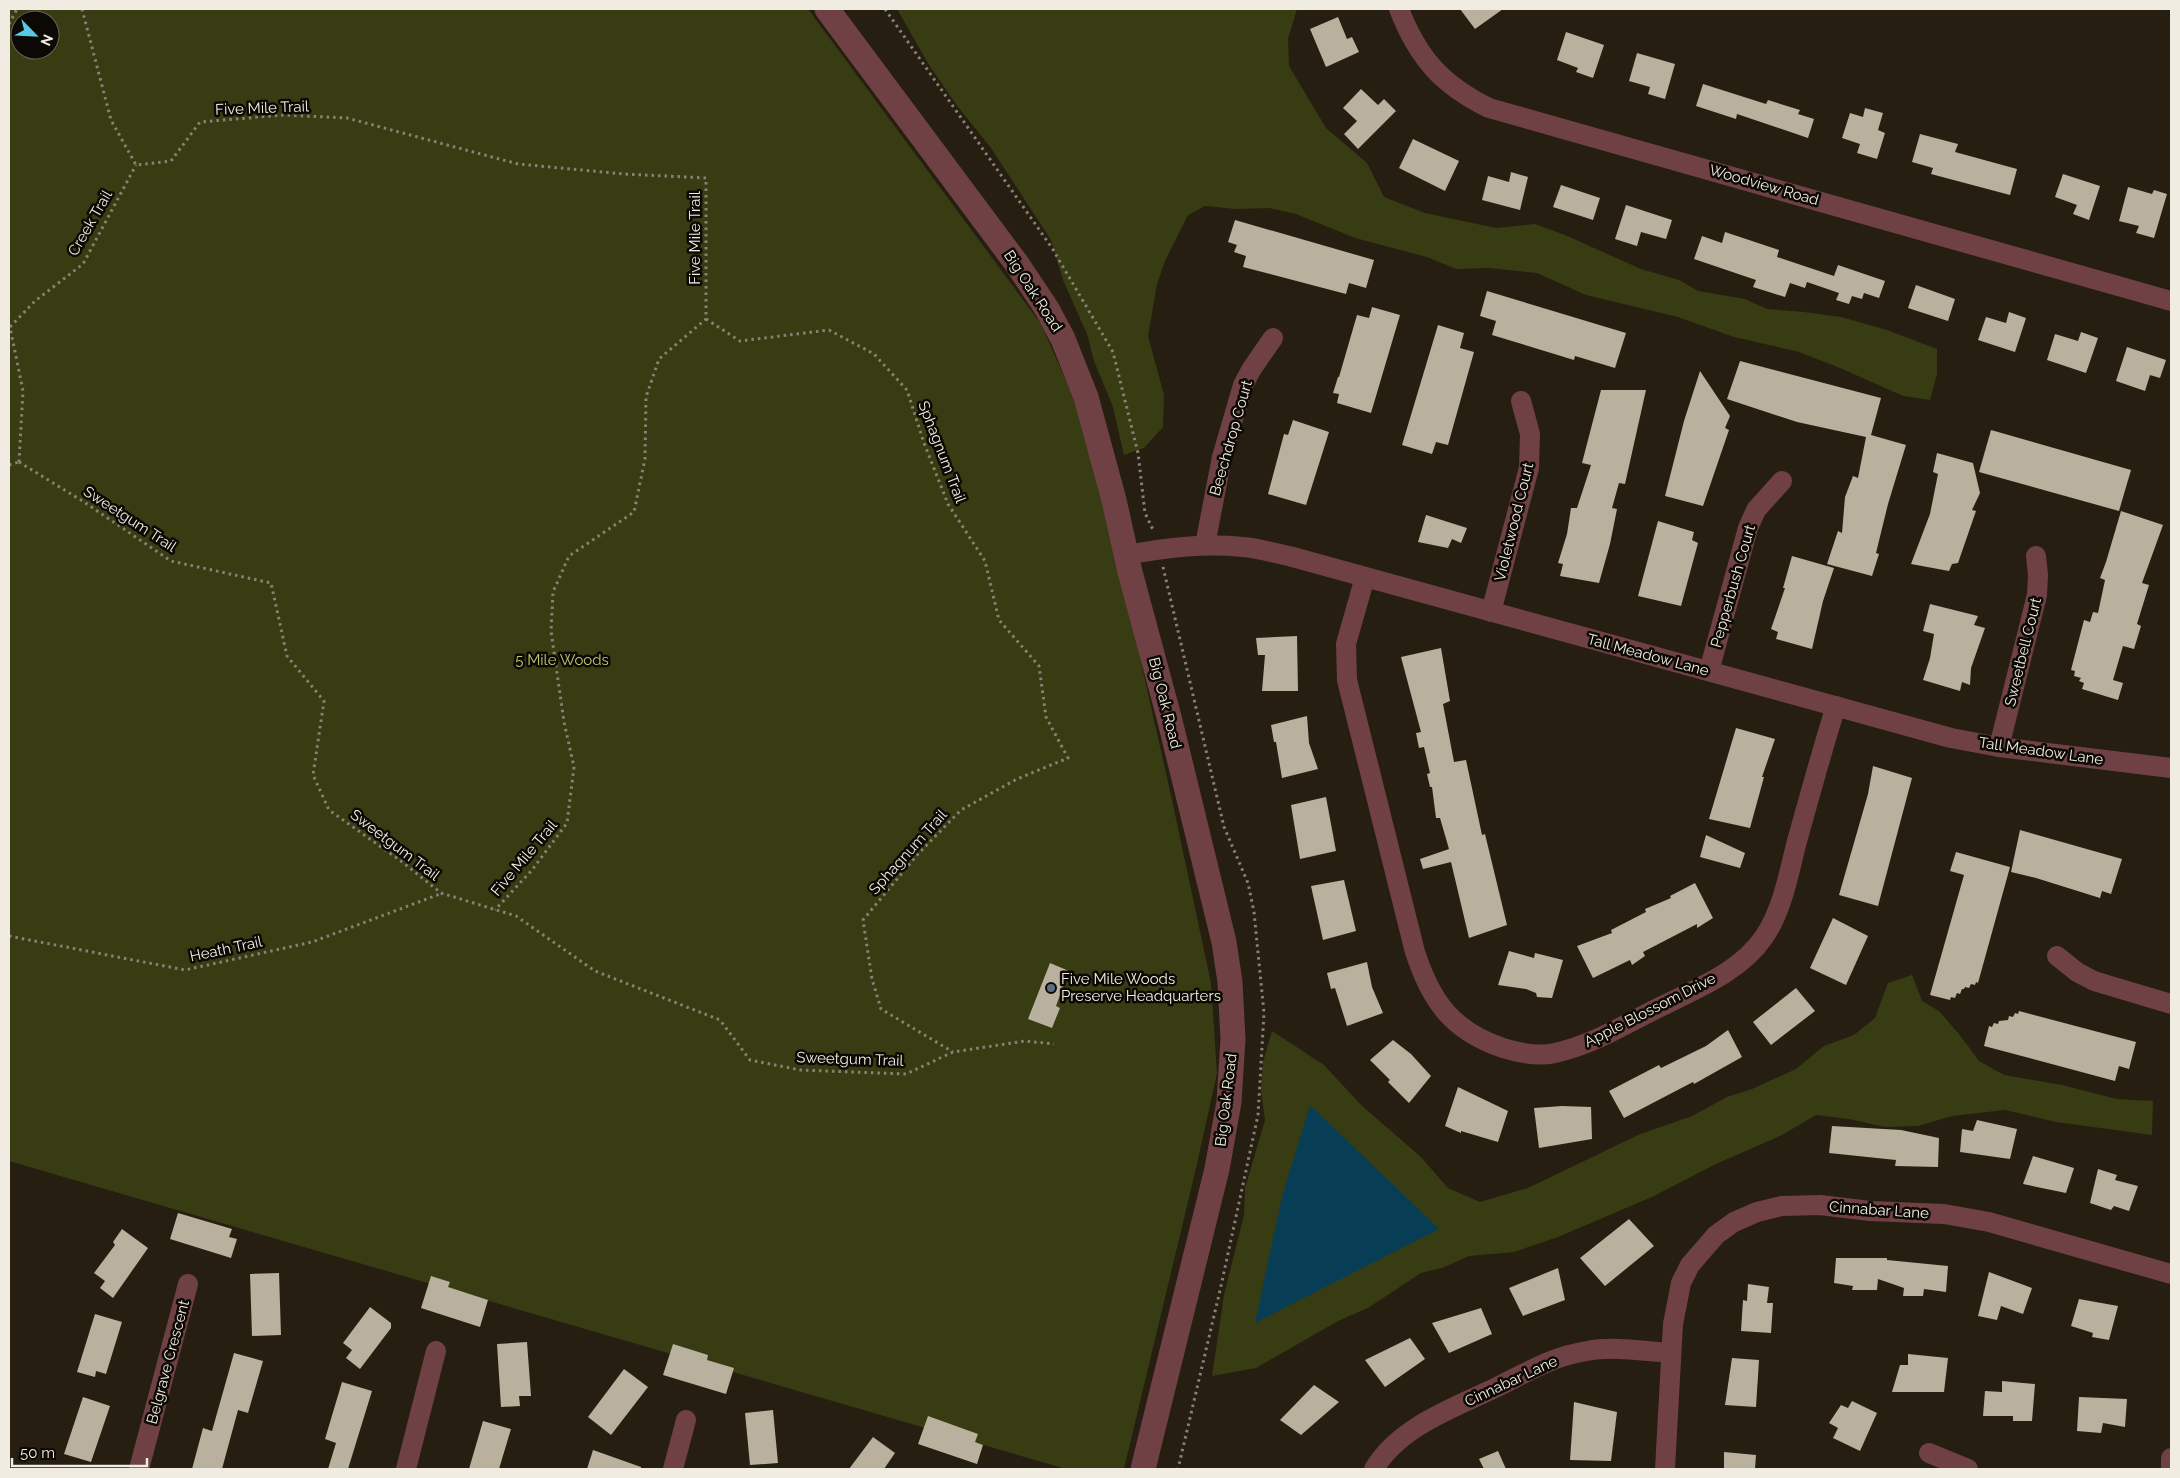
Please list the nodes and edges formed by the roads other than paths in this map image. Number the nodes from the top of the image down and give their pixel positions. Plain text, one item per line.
1 (827, 9) edge
2 (1399, 9) edge
3 (2171, 301) edge
4 (1273, 338) dead end
5 (1521, 401) dead end
6 (1782, 481) dead end
7 (1205, 545) junction
8 (1126, 555) junction
9 (2036, 556) dead end
10 (1365, 577) junction
11 (1491, 612) junction
12 (1709, 672) junction
13 (1836, 706) junction
14 (2000, 746) junction
15 (2171, 768) edge
16 (2057, 956) dead end
17 (2171, 1004) edge
18 (2171, 1274) edge
19 (188, 1284) dead end
20 (436, 1351) dead end
21 (1670, 1353) junction
22 (686, 1420) dead end
23 (1929, 1454) dead end
24 (2171, 1458) edge
25 (139, 1469) edge
26 (406, 1469) edge
27 (673, 1469) edge
28 (1142, 1469) edge
29 (1374, 1469) edge
30 (1664, 1469) edge
31 (1968, 1469) edge
32 (2171, 1469) edge

1 - 8 street, Big Oak Road
2 - 3 street, Woodview Road
4 - 7 street, Beechdrop Court
5 - 11 street, Violetwood Court
6 - 12 street, Pepperbush Court
7 - 8 street, Tall Meadow Lane
7 - 10 street, Tall Meadow Lane
8 - 28 street, Big Oak Road
9 - 14 street, Sweetbell Court
10 - 11 street, Tall Meadow Lane
10 - 13 street, Apple Blossom Drive
11 - 12 street, Tall Meadow Lane
12 - 13 street, Tall Meadow Lane
13 - 14 street, Tall Meadow Lane
14 - 15 street, Tall Meadow Lane
16 - 17 street
18 - 21 street, Cinnabar Lane
19 - 25 street, Belgrave Crescent
20 - 26 street
21 - 29 street, Cinnabar Lane
21 - 30 street, Cinnabar Lane
22 - 27 street
23 - 31 street
24 - 32 street

